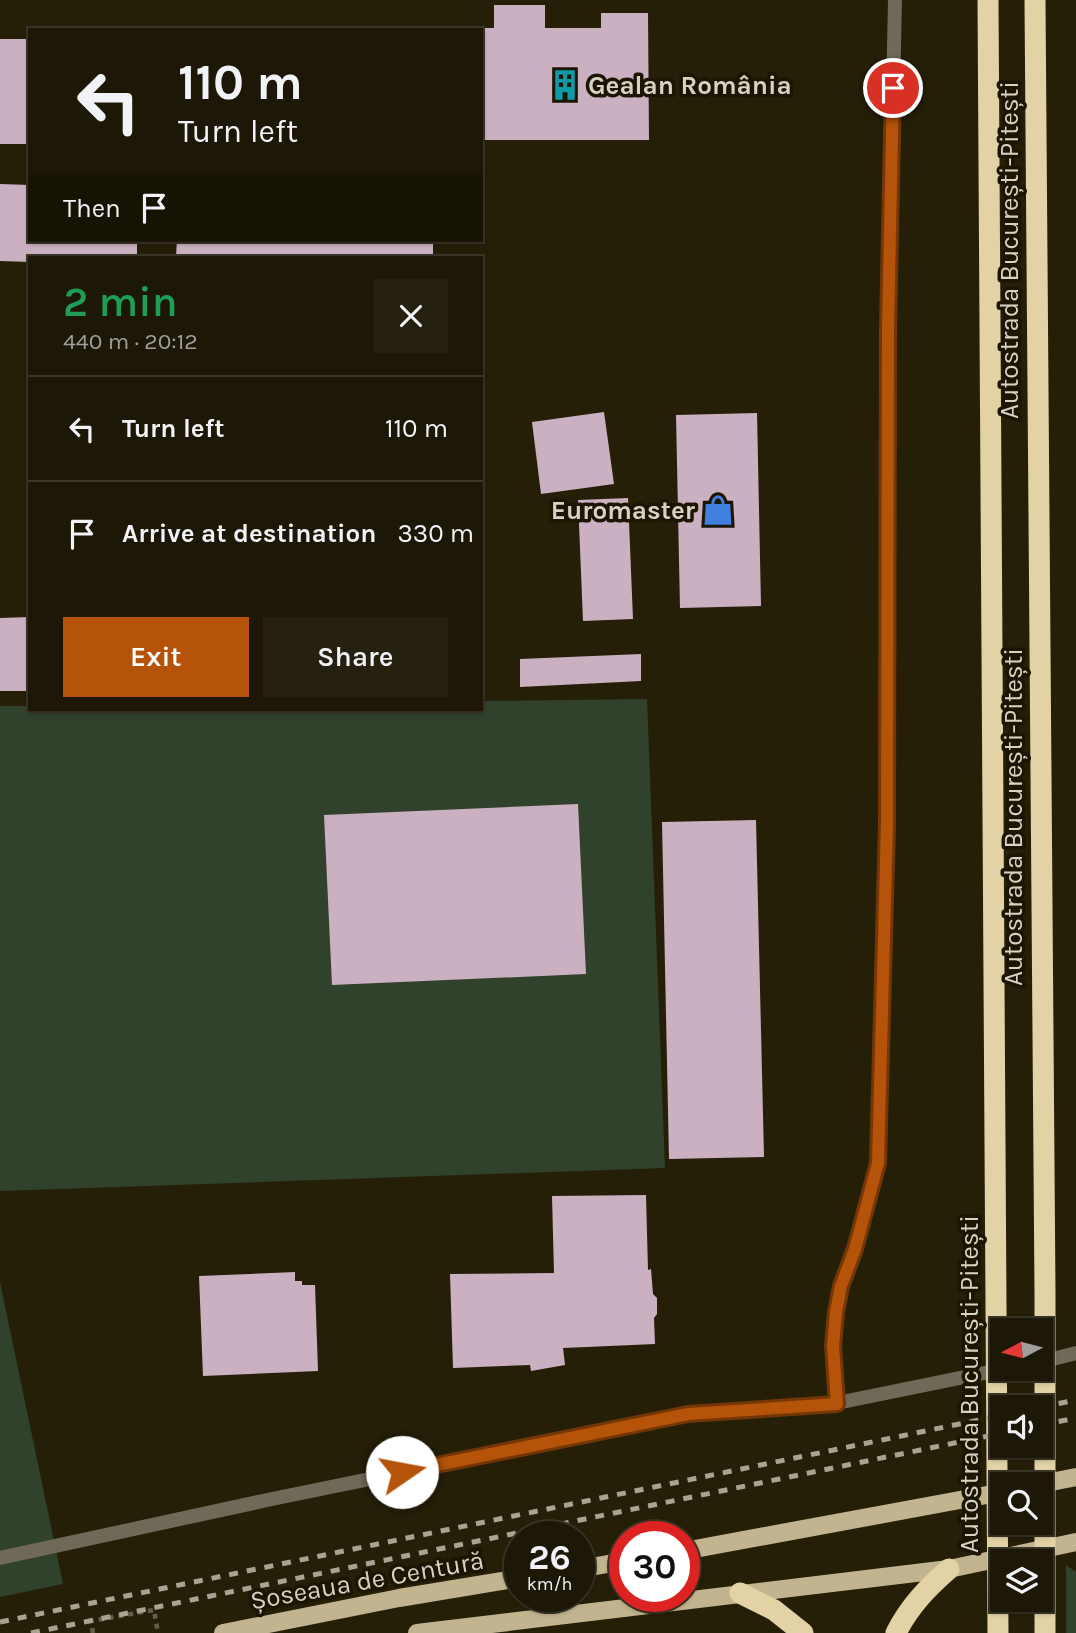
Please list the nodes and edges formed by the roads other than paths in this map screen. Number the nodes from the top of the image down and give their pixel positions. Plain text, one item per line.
1 (895, 0) edge
2 (988, 0) edge
3 (1035, 0) edge
4 (1076, 1353) edge
5 (1054, 1359) edge
6 (990, 1372) edge
7 (837, 1404) junction
8 (1076, 1477) edge
9 (1053, 1482) edge
10 (990, 1494) edge
11 (1076, 1542) edge
12 (700, 1548) edge
13 (0, 1558) edge
14 (948, 1569) junction
15 (504, 1581) edge
16 (740, 1593) junction
17 (1045, 1622) edge
18 (223, 1633) edge
19 (417, 1633) edge
20 (803, 1633) edge
21 (896, 1633) edge
22 (998, 1633) edge

1 - 7 street
2 - 22 highway, Autostrada București-Pitești
3 - 17 highway, Autostrada București-Pitești
4 - 5 street
6 - 7 street
7 - 13 street
8 - 9 main road
10 - 12 main road
11 - 14 main road
14 - 16 main road
14 - 21 highway
15 - 18 main road, Șoseaua de Centură
16 - 19 main road
16 - 20 highway

